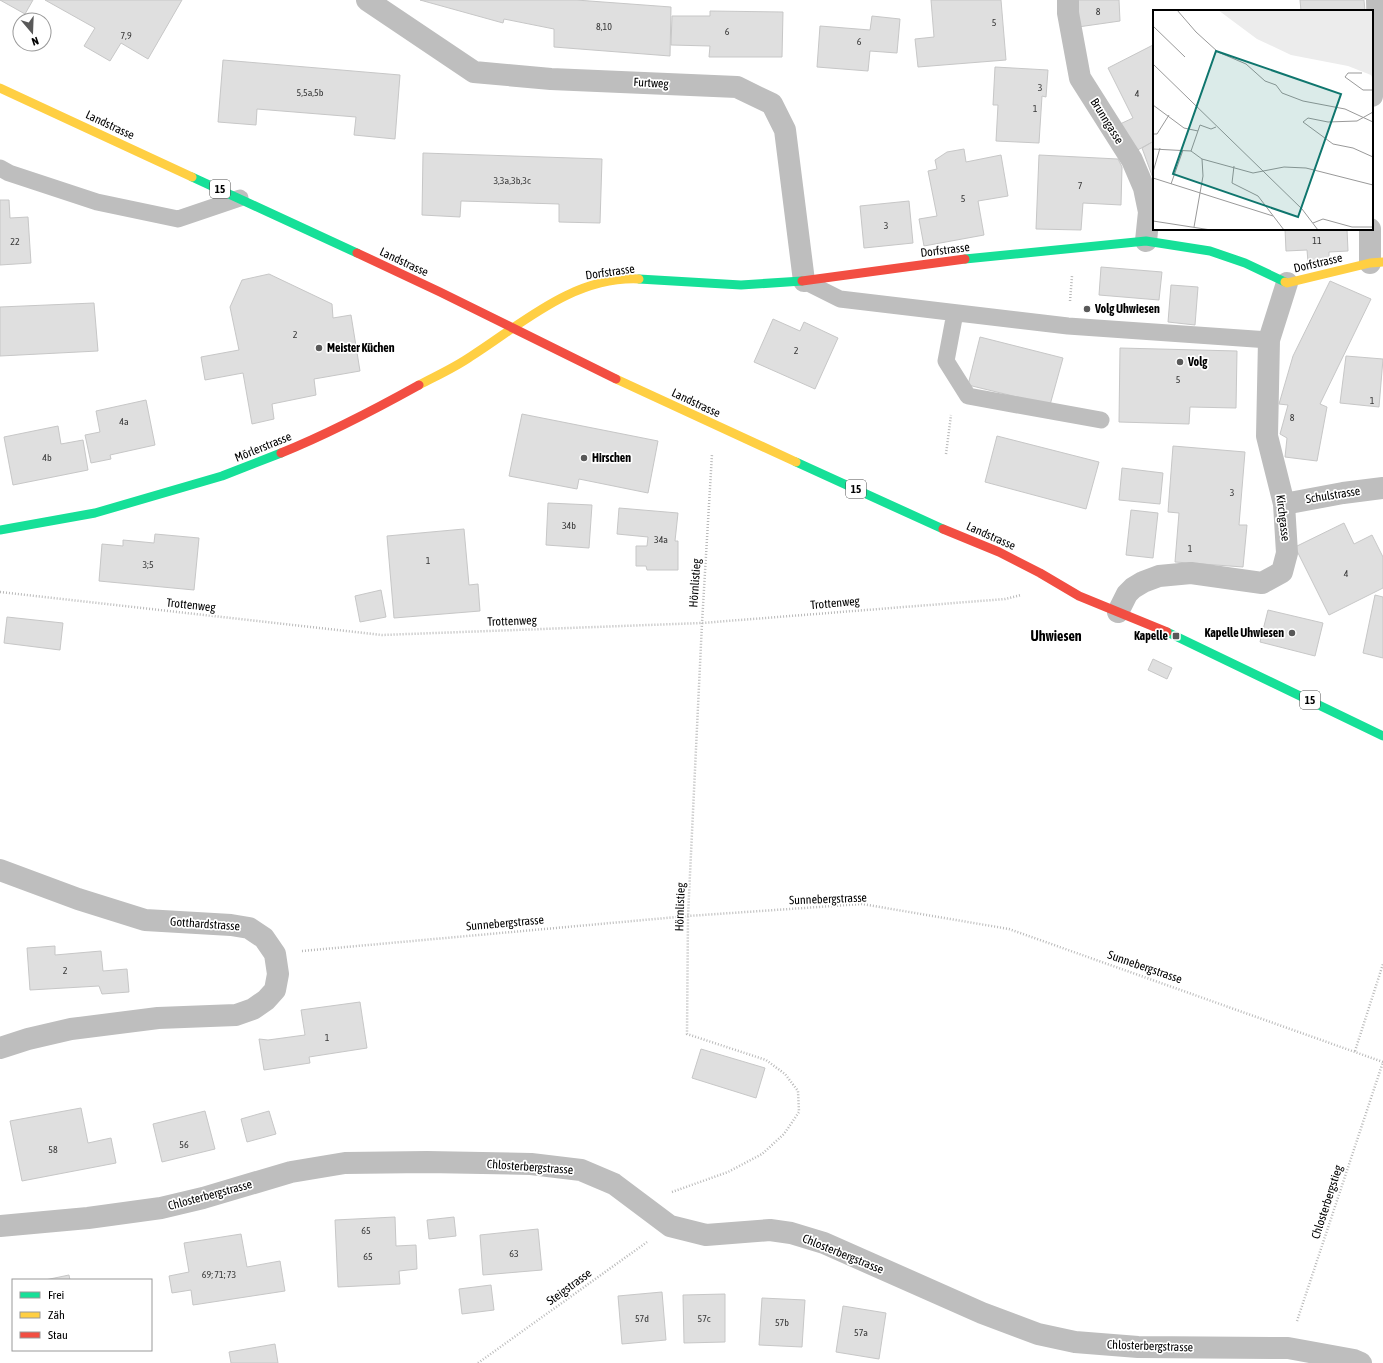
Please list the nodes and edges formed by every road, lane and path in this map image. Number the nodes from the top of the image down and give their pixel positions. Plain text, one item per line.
1 (367, 0) edge
2 (1068, 0) edge
3 (1377, 0) edge
4 (1373, 86) edge
5 (0, 88) edge
6 (0, 168) edge
7 (240, 198) junction
8 (1370, 230) edge
9 (1146, 241) junction
10 (1376, 262) edge
11 (1074, 270) dead end
12 (804, 281) junction
13 (1287, 282) junction
14 (955, 313) junction
15 (1068, 326) junction
16 (513, 329) junction
17 (1269, 340) junction
18 (1102, 420) dead end
19 (713, 448) dead end
20 (1383, 488) edge
21 (1284, 504) junction
22 (0, 530) edge
23 (0, 592) edge
24 (1026, 594) dead end
25 (1118, 612) junction
26 (702, 623) junction
27 (1383, 736) edge
28 (0, 870) edge
29 (688, 916) junction
30 (275, 954) junction
31 (1383, 964) edge
32 (0, 1048) edge
33 (1355, 1051) junction
34 (1383, 1062) edge
35 (649, 1210) junction
36 (0, 1226) edge
37 (670, 1226) junction
38 (1288, 1348) junction
39 (478, 1363) edge
40 (1361, 1363) edge

1 - 12 street, Furtweg
2 - 9 street, Brunngasse
3 - 4 street
5 - 7 main road, Landstrasse / 15
6 - 7 lane
7 - 16 main road, Landstrasse / 15
8 - 10 street
9 - 12 main road, Dorfstrasse
9 - 13 main road, Dorfstrasse
10 - 13 main road, Dorfstrasse
11 - 15 path
12 - 14 lane
12 - 16 main road, Dorfstrasse
13 - 17 street, Kirchgasse
14 - 15 lane
14 - 18 lane
15 - 17 lane
16 - 22 main road, Mörlerstrasse
16 - 25 main road, Landstrasse / 15
17 - 21 street, Kirchgasse
19 - 26 path, Hörnlistieg
20 - 21 street, Schulstrasse
21 - 25 street, Kirchgasse
23 - 26 path, Trottenweg
24 - 26 path, Trottenweg
25 - 27 main road, Landstrasse / 15
26 - 29 path, Hörnlistieg
28 - 30 street, Gotthardstrasse
29 - 30 path, Sunnebergstrasse
29 - 33 path, Sunnebergstrasse
29 - 35 path, Hörnlistieg
30 - 32 street, Gotthardstrasse
31 - 33 path
33 - 34 path, Sunnebergstrasse
34 - 38 path, Chlosterbergstieg
35 - 36 street, Chlosterbergstrasse
35 - 37 street, Chlosterbergstrasse
37 - 38 street, Chlosterbergstrasse
37 - 39 path, Steigstrasse
38 - 40 street, Chlosterbergstrasse

